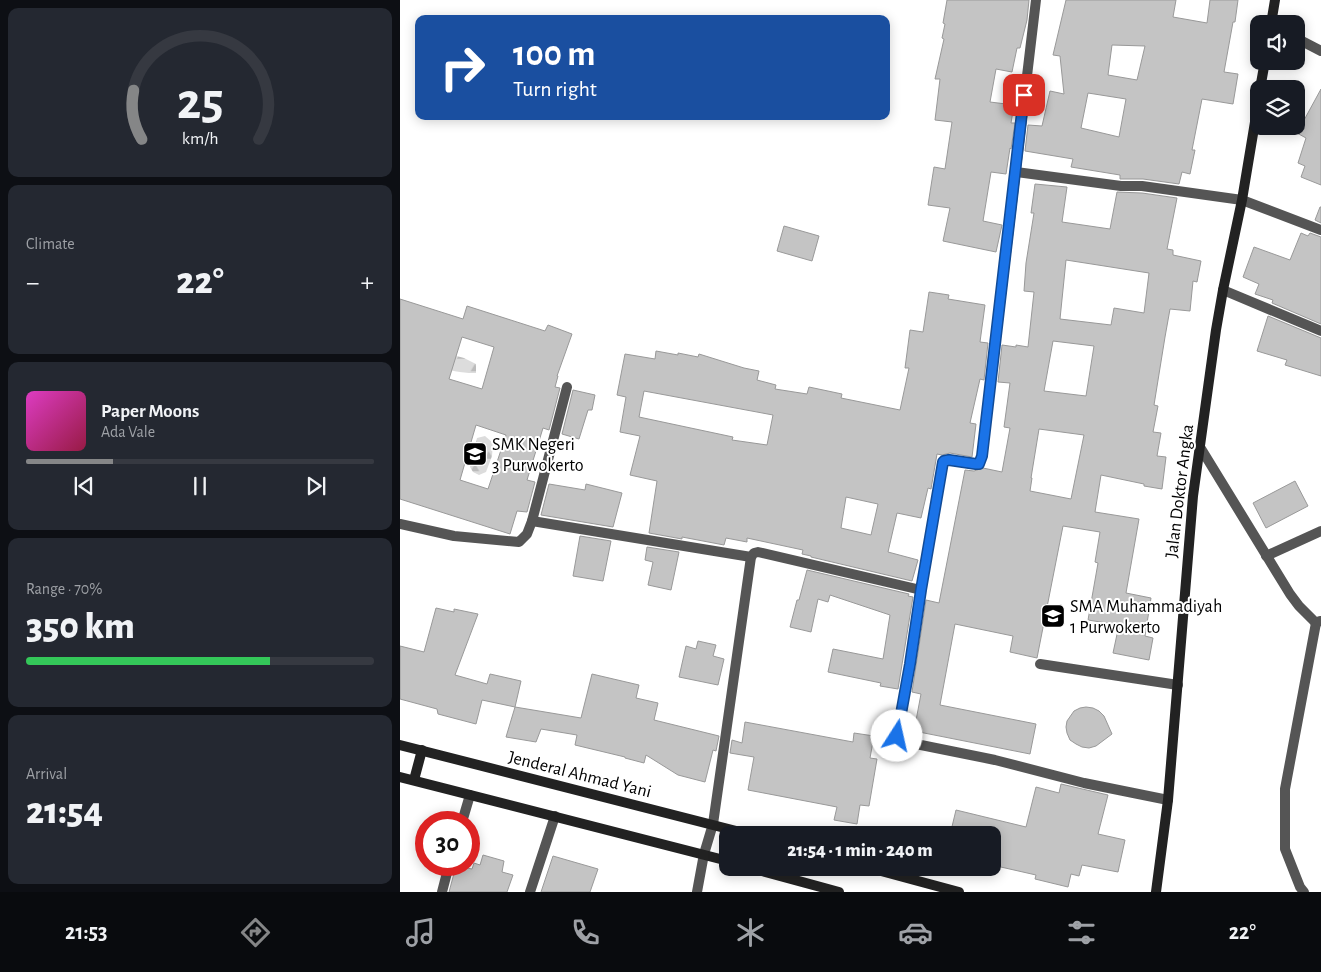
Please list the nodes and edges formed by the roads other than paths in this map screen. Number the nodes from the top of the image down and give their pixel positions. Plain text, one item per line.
1 (1036, 0) edge
2 (1274, 0) edge
3 (1272, 15) edge
4 (1305, 43) edge
5 (1321, 51) edge
6 (1253, 135) edge
7 (1016, 172) junction
8 (1242, 200) junction
9 (1321, 230) edge
10 (1223, 290) junction
11 (1321, 331) edge
12 (567, 387) dead end
13 (1200, 447) junction
14 (532, 521) junction
15 (400, 524) edge
16 (1321, 531) edge
17 (1266, 556) junction
18 (751, 557) junction
19 (921, 590) junction
20 (1319, 622) edge
21 (1040, 664) dead end
22 (1178, 684) junction
23 (400, 745) edge
24 (422, 750) junction
25 (400, 777) edge
26 (414, 780) junction
27 (470, 795) junction
28 (1168, 800) junction
29 (465, 811) edge
30 (556, 816) junction
31 (713, 824) junction
32 (720, 826) edge
33 (704, 854) junction
34 (719, 858) edge
35 (446, 876) edge
36 (781, 876) edge
37 (900, 876) edge
38 (442, 892) edge
39 (530, 892) edge
40 (697, 892) edge
41 (839, 892) edge
42 (959, 892) edge
43 (1156, 892) edge
44 (1304, 892) edge

1 - 7 street
2 - 3 street
4 - 5 street
6 - 8 street, Jalan Doktor Angka
7 - 8 street
7 - 19 street
8 - 9 street
8 - 10 street, Jalan Doktor Angka
10 - 11 street
10 - 13 street, Jalan Doktor Angka
12 - 14 street
13 - 17 street
13 - 22 street, Jalan Doktor Angka
14 - 15 street
14 - 18 street
16 - 17 street
17 - 20 street
18 - 19 street
18 - 31 street
19 - 28 street
20 - 44 street
21 - 22 street
22 - 28 street, Jalan Doktor Angka
23 - 24 street, Jenderal Ahmad Yani
24 - 26 street
24 - 31 street, Jenderal Ahmad Yani
25 - 26 street
26 - 27 street
27 - 29 street
27 - 30 street
28 - 43 street, Jalan Doktor Angka
30 - 33 street
30 - 39 street
31 - 32 street, Jenderal Ahmad Yani
31 - 33 street
33 - 34 street
33 - 40 street
35 - 38 street
36 - 41 street
37 - 42 street

